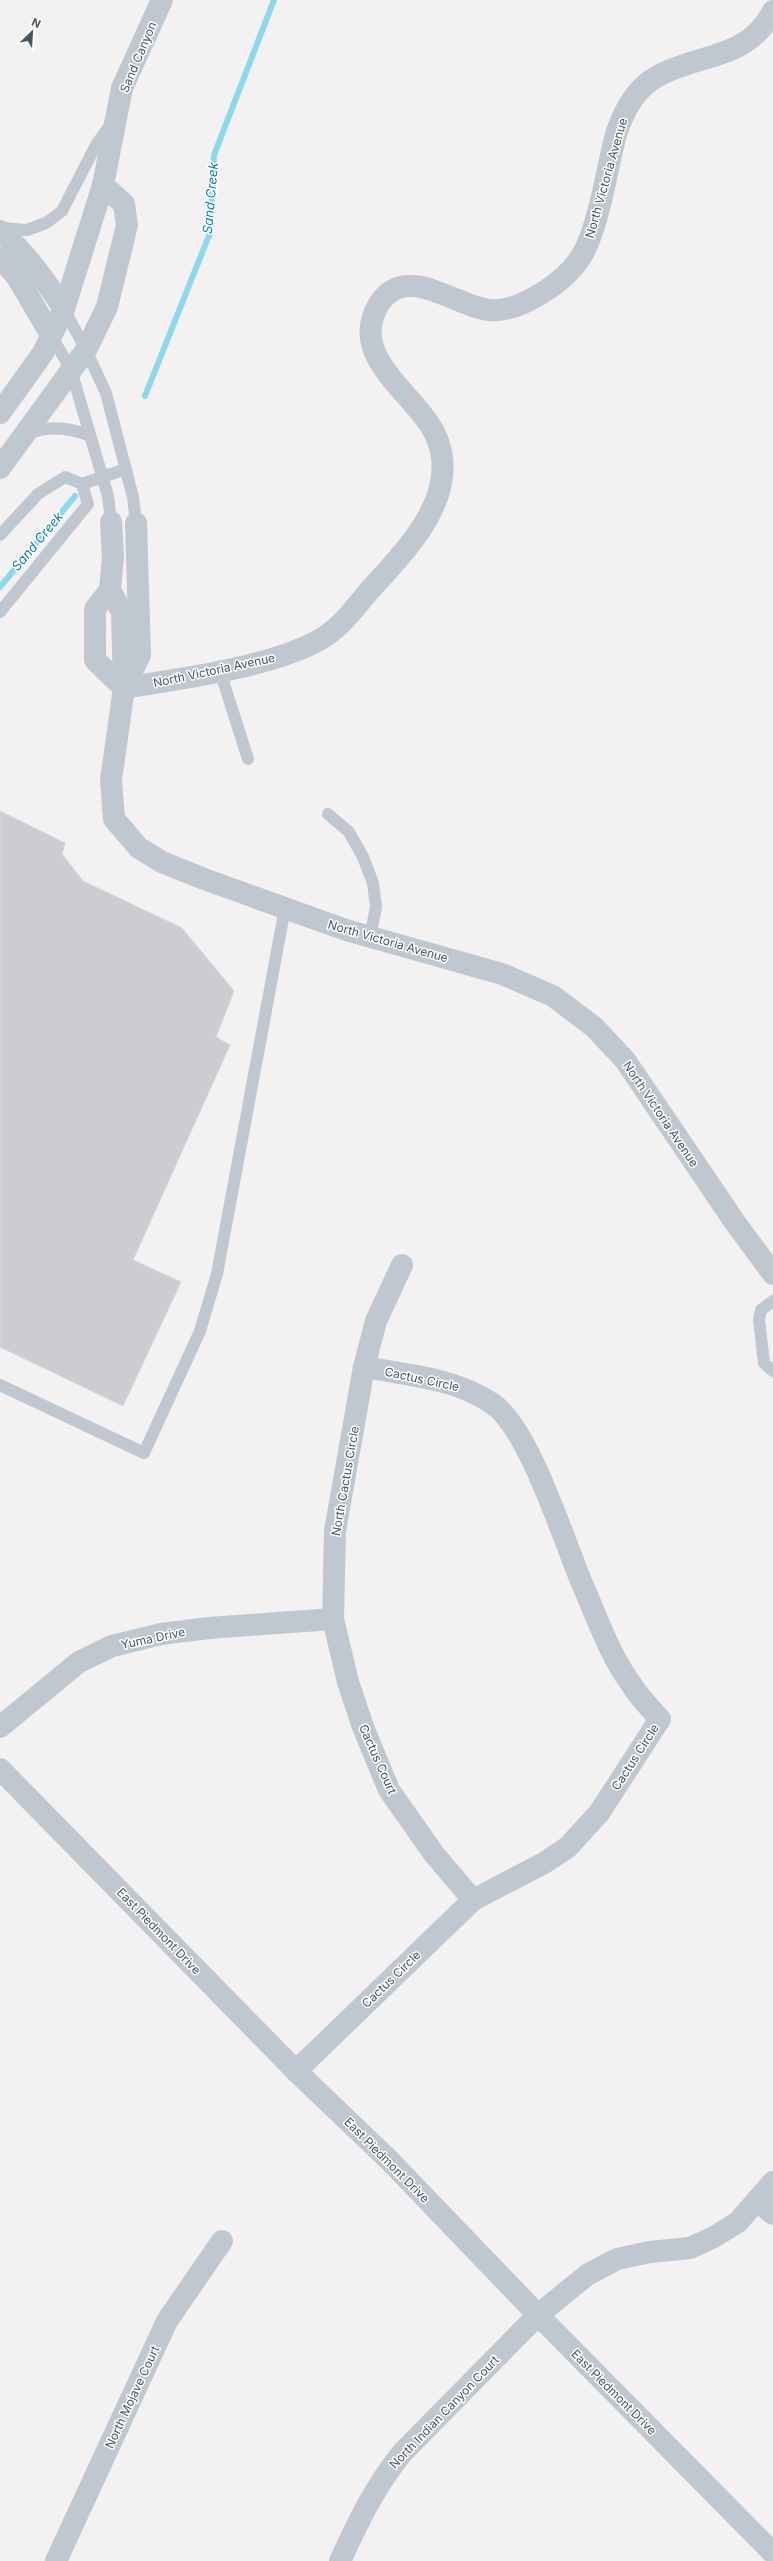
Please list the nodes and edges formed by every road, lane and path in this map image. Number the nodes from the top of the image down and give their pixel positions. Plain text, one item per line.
1 (162, 0) edge
2 (773, 11) edge
3 (116, 116) junction
4 (88, 160) junction
5 (103, 185) junction
6 (0, 230) edge
7 (0, 258) edge
8 (64, 309) junction
9 (51, 335) junction
10 (86, 350) junction
11 (71, 370) junction
12 (0, 413) edge
13 (23, 436) junction
14 (90, 436) junction
15 (0, 468) edge
16 (126, 469) junction
17 (102, 477) junction
18 (82, 484) junction
19 (110, 522) joint
20 (136, 523) joint
21 (0, 535) edge
22 (0, 612) edge
23 (220, 671) junction
24 (124, 688) junction
25 (248, 758) dead end
26 (328, 814) dead end
27 (285, 908) junction
28 (370, 937) junction
29 (402, 1265) dead end
30 (773, 1274) edge
31 (773, 1301) edge
32 (364, 1367) junction
33 (773, 1371) edge
34 (0, 1385) edge
35 (333, 1619) junction
36 (0, 1728) edge
37 (0, 1768) edge
38 (473, 1900) junction
39 (296, 2071) junction
40 (773, 2182) edge
41 (757, 2200) junction
42 (773, 2214) edge
43 (222, 2241) dead end
44 (538, 2315) junction
45 (773, 2553) edge
46 (56, 2561) edge
47 (340, 2561) edge

1 - 3 street, Sand Canyon
2 - 23 street, North Victoria Avenue
3 - 4 lane
3 - 5 street, Sand Canyon
4 - 5 lane
4 - 6 lane
5 - 8 street, Sand Canyon
5 - 10 street
6 - 8 street
7 - 9 street
8 - 9 street, Sand Canyon
8 - 10 lane
9 - 11 lane
9 - 12 street, Sand Canyon
10 - 11 street
10 - 16 lane
11 - 13 street
11 - 14 lane
13 - 14 lane
13 - 15 street
14 - 17 lane
16 - 17 lane
16 - 20 lane
17 - 18 lane
17 - 19 lane
18 - 21 lane
18 - 22 lane
19 - 24 street
20 - 24 street
23 - 24 street, North Victoria Avenue
23 - 25 lane
24 - 27 street, North Victoria Avenue
26 - 28 lane
27 - 28 street, North Victoria Avenue
27 - 34 lane
28 - 30 street, North Victoria Avenue
29 - 32 street, North Cactus Circle
31 - 33 lane
32 - 35 street, North Cactus Circle
32 - 38 street, Cactus Circle
35 - 36 street, Yuma Drive
35 - 38 street, Cactus Court
37 - 39 street, East Piedmont Drive
38 - 39 street, Cactus Circle
39 - 44 street, East Piedmont Drive
40 - 41 street, North Indian Canyon Court
41 - 42 street
41 - 44 street, North Indian Canyon Court
43 - 46 street, North Mojave Court
44 - 45 street, East Piedmont Drive
44 - 47 street, North Indian Canyon Court

